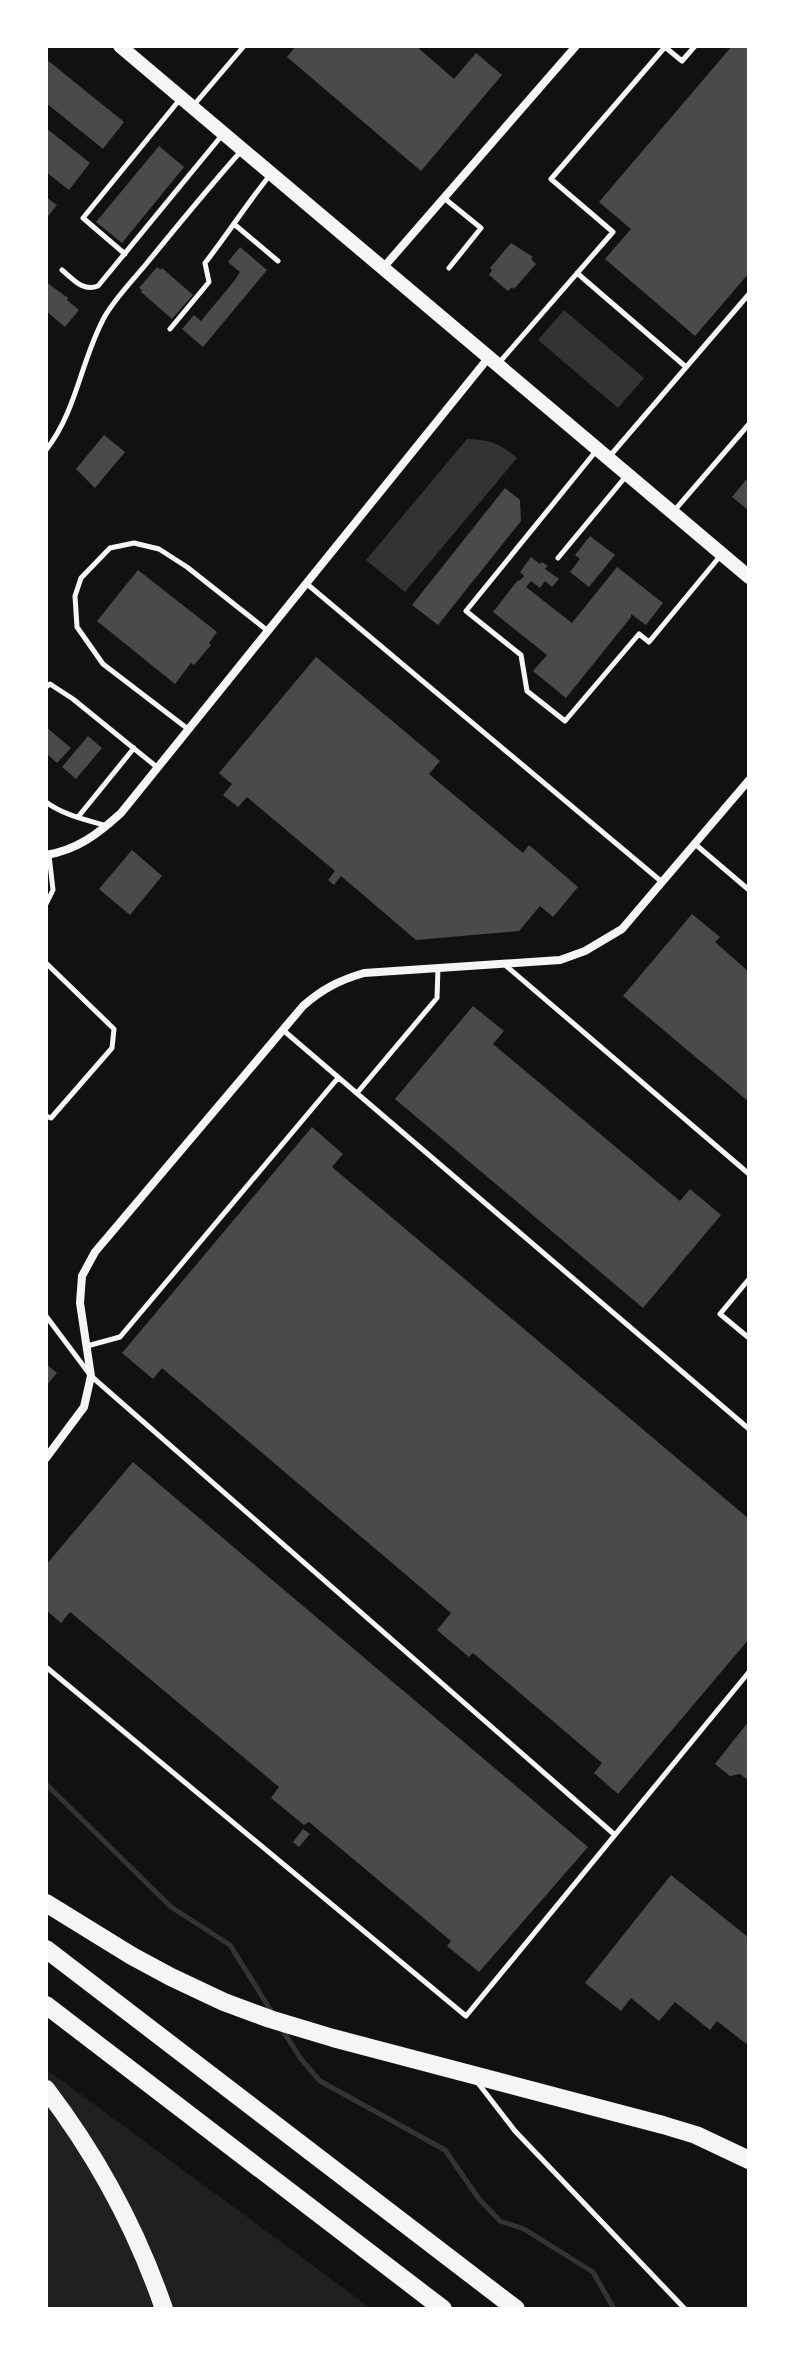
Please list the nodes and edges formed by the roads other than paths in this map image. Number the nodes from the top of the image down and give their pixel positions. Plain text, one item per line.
1 (120, 46) edge
2 (576, 46) edge
3 (665, 46) edge
4 (695, 46) edge
5 (241, 47) edge
6 (187, 102) junction
7 (223, 133) junction
8 (243, 149) junction
9 (271, 173) junction
10 (444, 198) junction
11 (234, 224) junction
12 (125, 254) junction
13 (278, 261) dead end
14 (383, 268) junction
15 (449, 268) dead end
16 (62, 270) dead end
17 (577, 273) junction
18 (749, 294) edge
19 (170, 329) dead end
20 (493, 361) junction
21 (686, 367) junction
22 (749, 424) edge
23 (46, 450) edge
24 (603, 453) junction
25 (628, 474) junction
26 (673, 512) junction
27 (722, 554) junction
28 (558, 558) dead end
29 (749, 577) edge
30 (306, 583) junction
31 (268, 631) junction
32 (46, 687) edge
33 (188, 729) junction
34 (134, 748) junction
35 (158, 768) junction
36 (749, 780) edge
37 (46, 802) edge
38 (78, 817) junction
39 (107, 826) junction
40 (695, 844) junction
41 (47, 855) edge
42 (662, 882) junction
43 (749, 890) edge
44 (46, 904) edge
45 (46, 963) edge
46 (504, 964) junction
47 (438, 968) junction
48 (282, 1030) junction
49 (338, 1078) junction
50 (357, 1093) junction
51 (46, 1116) edge
52 (749, 1174) edge
53 (749, 1279) edge
54 (46, 1316) edge
55 (749, 1338) edge
56 (87, 1346) junction
57 (91, 1376) junction
58 (749, 1429) edge
59 (46, 1458) edge
60 (46, 1667) edge
61 (749, 1672) edge
62 (615, 1835) junction
63 (46, 1903) edge
64 (46, 1949) edge
65 (46, 2005) edge
66 (470, 2073) junction
67 (46, 2089) edge
68 (749, 2160) edge
69 (164, 2309) edge
70 (443, 2309) edge
71 (516, 2309) edge
72 (685, 2309) edge

1 - 6 main road
2 - 10 street
3 - 4 lane
3 - 17 lane
5 - 6 lane
6 - 7 main road
6 - 12 lane
7 - 8 main road
7 - 12 lane
8 - 9 main road
8 - 23 lane
9 - 11 lane
9 - 14 main road
10 - 14 street
10 - 15 lane
11 - 13 lane
11 - 19 lane
12 - 16 lane
14 - 20 main road
17 - 20 lane
17 - 21 lane
18 - 21 lane
20 - 24 main road
20 - 30 street
21 - 24 lane
22 - 26 lane
24 - 25 main road
24 - 27 lane
25 - 26 main road
25 - 28 lane
26 - 27 main road
27 - 29 main road
30 - 31 street
30 - 42 lane
31 - 33 street
31 - 33 lane
32 - 34 lane
33 - 35 street
34 - 35 lane
34 - 38 lane
35 - 39 street
36 - 40 street
37 - 38 lane
38 - 39 lane
39 - 41 street
40 - 42 street
40 - 43 lane
41 - 44 lane
42 - 46 street
45 - 51 lane
46 - 47 street
46 - 52 lane
47 - 48 street
47 - 50 lane
48 - 49 lane
48 - 56 street
49 - 50 lane
49 - 56 lane
50 - 58 lane
53 - 55 lane
54 - 57 lane
56 - 57 street
57 - 59 street
57 - 62 lane
60 - 62 lane
61 - 62 lane
63 - 66 highway
64 - 71 highway
65 - 70 highway
66 - 68 highway
66 - 72 lane
67 - 69 highway

